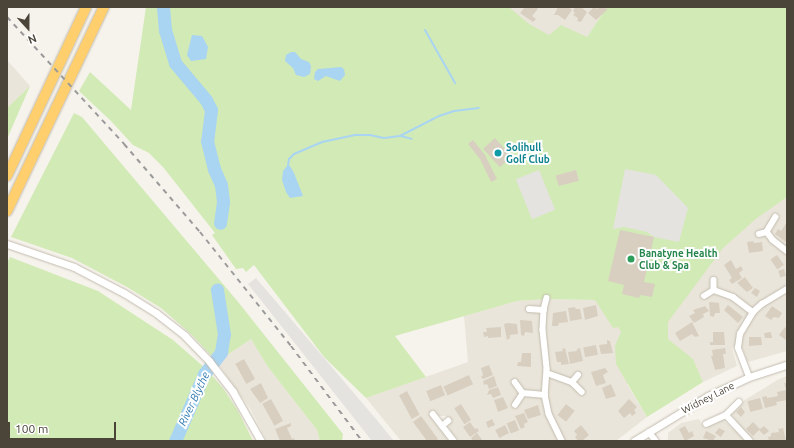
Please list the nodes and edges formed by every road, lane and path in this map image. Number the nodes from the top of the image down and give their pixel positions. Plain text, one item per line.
1 (86, 7) edge
2 (104, 7) edge
3 (7, 176) edge
4 (7, 211) edge
5 (776, 217) dead end
6 (767, 232) junction
7 (759, 234) dead end
8 (7, 244) edge
9 (787, 251) edge
10 (714, 280) dead end
11 (787, 289) edge
12 (714, 290) junction
13 (704, 296) dead end
14 (547, 298) dead end
15 (529, 309) dead end
16 (544, 310) junction
17 (753, 312) junction
18 (787, 365) edge
19 (547, 373) junction
20 (578, 375) dead end
21 (749, 378) junction
22 (515, 382) dead end
23 (572, 382) junction
24 (582, 392) dead end
25 (523, 393) junction
26 (545, 395) junction
27 (739, 402) dead end
28 (515, 405) dead end
29 (433, 414) dead end
30 (726, 415) junction
31 (448, 421) dead end
32 (706, 424) dead end
33 (442, 426) junction
34 (649, 432) junction
35 (261, 441) edge
36 (454, 441) edge
37 (562, 441) edge
38 (634, 441) edge
39 (656, 441) edge
40 (750, 441) edge

1 - 3 highway
2 - 4 highway
5 - 6 street
6 - 7 street
6 - 9 street
8 - 35 street
10 - 12 street
11 - 17 street
12 - 13 street
12 - 17 street
14 - 16 street
15 - 16 street
16 - 19 street
17 - 21 street
18 - 21 street, Widney Lane
19 - 23 street
19 - 26 street
20 - 23 street
21 - 34 street, Widney Lane
22 - 25 street
23 - 24 street
25 - 26 street
25 - 28 street
26 - 37 street
27 - 30 street
29 - 33 street
30 - 32 street
30 - 40 street
31 - 33 street
33 - 36 street
34 - 38 street, Widney Lane
34 - 39 street

